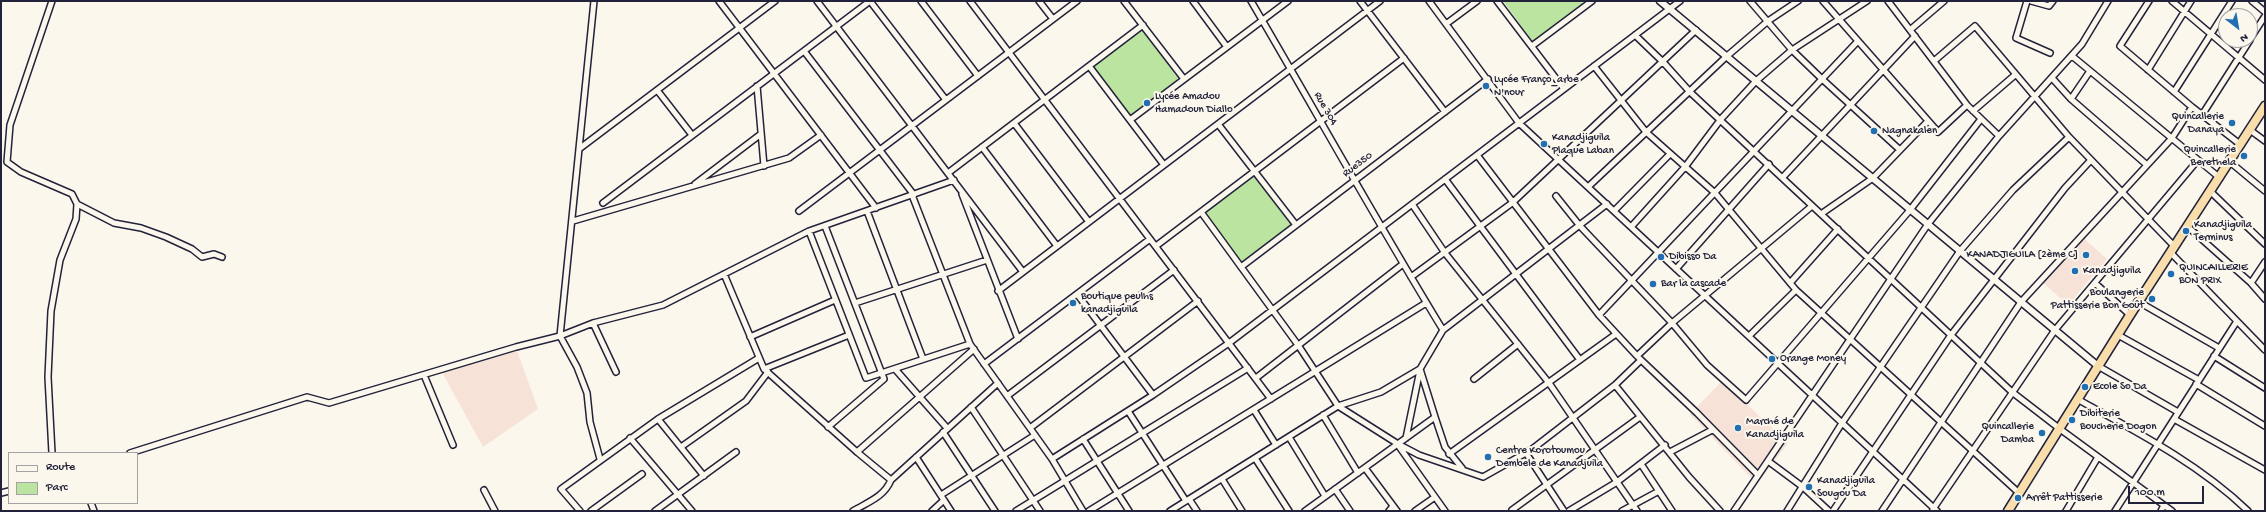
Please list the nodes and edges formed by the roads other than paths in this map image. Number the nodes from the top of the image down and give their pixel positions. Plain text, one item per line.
1 (52, 1) edge
2 (594, 1) edge
3 (719, 1) edge
4 (775, 1) edge
5 (817, 1) edge
6 (870, 1) edge
7 (921, 1) edge
8 (970, 1) edge
9 (1039, 1) edge
10 (1077, 1) edge
11 (1124, 1) edge
12 (1193, 1) edge
13 (1251, 1) edge
14 (1288, 1) edge
15 (1360, 1) edge
16 (1380, 1) edge
17 (1429, 1) edge
18 (1477, 1) edge
19 (1497, 1) edge
20 (1592, 1) edge
21 (1660, 1) edge
22 (1680, 1) edge
23 (1750, 1) edge
24 (1798, 1) edge
25 (1823, 1) edge
26 (1867, 1) edge
27 (1888, 1) edge
28 (1944, 1) edge
29 (2027, 1) edge
30 (2031, 1) edge
31 (2053, 1) edge
32 (2108, 1) edge
33 (2148, 1) edge
34 (2172, 1) edge
35 (2191, 1) edge
36 (2232, 1) edge
37 (2252, 1) edge
38 (1585, 3) edge
39 (1670, 9) junction
40 (1368, 10) junction
41 (2184, 12) junction
42 (2265, 12) edge
43 (2265, 16) edge
44 (1053, 19) junction
45 (1262, 20) junction
46 (1839, 20) junction
47 (1768, 21) junction
48 (1446, 24) junction
49 (1143, 25) junction
50 (837, 26) junction
51 (2258, 27) edge
52 (740, 28) junction
53 (1696, 30) junction
54 (1910, 30) junction
55 (2211, 34) junction
56 (1635, 36) junction
57 (1915, 36) junction
58 (1858, 41) junction
59 (1532, 46) junction
60 (1227, 47) junction
61 (2245, 48) edge
62 (1792, 50) junction
63 (804, 51) junction
64 (1009, 52) junction
65 (2050, 54) dead end
66 (1727, 56) junction
67 (2072, 56) junction
68 (1404, 58) junction
69 (2238, 58) junction
70 (1934, 61) junction
71 (1663, 62) junction
72 (1089, 66) junction
73 (1594, 66) junction
74 (1290, 69) junction
75 (1883, 70) junction
76 (2148, 70) junction
77 (2090, 71) junction
78 (774, 73) junction
79 (2015, 75) junction
80 (978, 76) junction
81 (2052, 78) junction
82 (1488, 79) junction
83 (1184, 80) junction
84 (1822, 80) junction
85 (2265, 80) edge
86 (1756, 81) junction
87 (757, 86) junction
88 (1564, 89) junction
89 (657, 90) junction
90 (1690, 92) junction
91 (2174, 92) junction
92 (2034, 98) junction
93 (2071, 99) junction
94 (946, 100) junction
95 (1045, 100) junction
96 (1621, 100) junction
97 (1850, 104) junction
98 (1968, 105) junction
99 (2265, 106) edge
100 (2192, 107) junction
101 (1792, 111) junction
102 (1973, 111) junction
103 (1445, 112) junction
104 (2202, 115) junction
105 (1721, 119) junction
106 (1981, 119) junction
107 (1130, 120) junction
108 (1321, 121) junction
109 (1928, 121) junction
110 (1014, 123) junction
111 (1519, 123) junction
112 (1218, 124) junction
113 (912, 126) junction
114 (2250, 130) junction
115 (1646, 132) junction
116 (761, 134) junction
117 (692, 135) junction
118 (821, 135) junction
119 (1822, 136) junction
120 (1999, 136) junction
121 (2069, 138) junction
122 (2172, 138) junction
123 (2265, 141) edge
124 (2241, 145) junction
125 (982, 147) junction
126 (579, 149) junction
127 (880, 150) junction
128 (1900, 150) junction
129 (1754, 151) junction
130 (1670, 154) junction
131 (1477, 155) junction
132 (1558, 159) junction
133 (2198, 160) junction
134 (2090, 161) junction
135 (2230, 162) junction
136 (1768, 164) junction
137 (1164, 165) junction
138 (2147, 165) junction
139 (764, 166) junction
140 (1685, 167) junction
141 (1255, 171) junction
142 (850, 173) junction
143 (948, 173) junction
144 (1783, 177) junction
145 (1872, 178) junction
146 (2220, 178) junction
147 (1446, 179) junction
148 (954, 180) junction
149 (1354, 181) junction
150 (693, 186) junction
151 (959, 187) junction
152 (1588, 187) junction
153 (2265, 191) edge
154 (2121, 192) junction
155 (2210, 192) junction
156 (1715, 193) junction
157 (913, 195) junction
158 (1556, 196) dead end
159 (1120, 199) junction
160 (603, 203) dead end
161 (1512, 203) junction
162 (77, 204) junction
163 (1412, 204) junction
164 (1607, 204) junction
165 (1812, 206) junction
166 (876, 208) junction
167 (1728, 209) junction
168 (1910, 210) junction
169 (800, 211) dead end
170 (867, 211) junction
171 (1614, 211) junction
172 (1201, 212) junction
173 (1821, 214) junction
174 (2148, 219) junction
175 (573, 221) junction
176 (1089, 222) junction
177 (1928, 224) junction
178 (1296, 225) junction
179 (825, 226) junction
180 (1480, 226) junction
181 (1580, 226) junction
182 (1631, 227) junction
183 (1380, 228) junction
184 (2187, 228) junction
185 (1838, 229) junction
186 (809, 231) junction
187 (1150, 239) junction
188 (2265, 244) edge
189 (1057, 246) junction
190 (1156, 246) junction
191 (1762, 249) junction
192 (2173, 250) junction
193 (1548, 251) junction
194 (1658, 252) junction
195 (1960, 252) junction
196 (1445, 253) junction
197 (222, 257) dead end
198 (1869, 258) junction
199 (987, 260) junction
200 (2265, 262) edge
201 (1403, 264) junction
202 (1241, 267) junction
203 (1676, 268) junction
204 (1174, 270) junction
205 (1023, 272) junction
206 (724, 274) junction
207 (1516, 274) junction
208 (943, 275) junction
209 (1411, 277) junction
210 (1891, 279) junction
211 (1994, 279) junction
212 (1632, 280) junction
213 (1790, 283) junction
214 (2094, 283) junction
215 (2251, 283) junction
216 (897, 290) junction
217 (1796, 290) junction
218 (998, 291) junction
219 (1077, 294) junction
220 (1705, 296) junction
221 (2265, 299) edge
222 (835, 300) junction
223 (1482, 300) junction
224 (1198, 301) junction
225 (2021, 302) junction
226 (2139, 302) junction
227 (855, 303) junction
228 (1426, 303) junction
229 (1921, 306) junction
230 (1272, 310) junction
231 (1821, 313) junction
232 (1599, 315) junction
233 (2130, 315) junction
234 (2237, 321) junction
235 (593, 323) junction
236 (1672, 323) junction
237 (1100, 326) junction
238 (1443, 330) junction
239 (2055, 330) junction
240 (1616, 334) junction
241 (849, 335) junction
242 (1951, 335) junction
243 (2118, 335) junction
244 (560, 336) junction
245 (1749, 336) junction
246 (750, 337) junction
247 (1018, 339) junction
248 (1850, 339) junction
249 (1229, 343) junction
250 (970, 344) junction
251 (1518, 344) junction
252 (1298, 345) junction
253 (2219, 348) junction
254 (974, 349) junction
255 (2265, 350) edge
256 (2214, 356) junction
257 (1124, 357) junction
258 (760, 358) junction
259 (1639, 358) junction
260 (923, 359) junction
261 (1580, 360) junction
262 (1981, 362) junction
263 (1778, 363) junction
264 (984, 364) junction
265 (2098, 366) junction
266 (1248, 368) junction
267 (1881, 368) junction
268 (895, 369) junction
269 (1420, 369) junction
270 (766, 371) junction
271 (1316, 371) junction
272 (616, 372) dead end
273 (882, 373) junction
274 (424, 375) junction
275 (1256, 378) junction
276 (1474, 379) dead end
277 (2198, 382) junction
278 (998, 383) junction
279 (1549, 383) junction
280 (1615, 385) junction
281 (2265, 388) edge
282 (2012, 392) junction
283 (1910, 394) junction
284 (1153, 395) junction
285 (1812, 395) junction
286 (1007, 396) junction
287 (919, 397) junction
288 (1271, 398) junction
289 (2078, 399) junction
290 (972, 406) junction
291 (1338, 406) junction
292 (1254, 410) junction
293 (1128, 411) junction
294 (2178, 412) junction
295 (1323, 415) junction
296 (1435, 417) junction
297 (1640, 417) junction
298 (1573, 418) junction
299 (658, 419) junction
300 (2174, 419) junction
301 (1941, 422) junction
302 (1842, 423) junction
303 (2265, 426) edge
304 (828, 427) junction
305 (1030, 428) junction
306 (2060, 429) junction
307 (945, 430) junction
308 (1712, 430) junction
309 (1142, 433) junction
310 (1035, 435) junction
311 (1289, 436) junction
312 (630, 438) junction
313 (1406, 438) junction
314 (1083, 439) junction
315 (1398, 444) junction
316 (2158, 444) junction
317 (454, 445) dead end
318 (1276, 445) junction
319 (1665, 446) junction
320 (681, 448) junction
321 (1595, 450) junction
322 (1972, 450) junction
323 (1872, 451) junction
324 (52, 452) edge
325 (133, 452) edge
326 (736, 452) dead end
327 (857, 452) junction
328 (1670, 452) junction
329 (1526, 453) junction
330 (1449, 454) junction
331 (1003, 455) junction
332 (916, 456) junction
333 (2098, 457) junction
334 (1256, 458) junction
335 (600, 459) junction
336 (1052, 459) junction
337 (1097, 461) junction
338 (1768, 462) junction
339 (1640, 464) junction
340 (1163, 466) junction
341 (1365, 468) junction
342 (1464, 470) junction
343 (2265, 470) edge
344 (1358, 473) junction
345 (642, 474) dead end
346 (972, 475) junction
347 (1758, 475) junction
348 (704, 476) junction
349 (1222, 478) junction
350 (1903, 479) junction
351 (891, 480) junction
352 (1064, 481) junction
353 (1617, 482) junction
354 (2133, 483) junction
355 (1547, 485) junction
356 (1804, 488) junction
357 (1335, 489) junction
358 (484, 490) dead end
359 (1659, 491) junction
360 (2019, 493) junction
361 (678, 494) junction
362 (1118, 494) junction
363 (941, 495) junction
364 (1325, 496) junction
365 (1435, 497) junction
366 (944, 500) junction
367 (1188, 500) junction
368 (1033, 501) junction
369 (1633, 505) junction
370 (2164, 505) junction
371 (1393, 506) junction
372 (579, 509) edge
373 (1512, 510) edge
374 (1934, 510) edge
375 (495, 511) edge
376 (571, 511) edge
377 (591, 511) edge
378 (655, 511) edge
379 (692, 511) edge
380 (853, 511) edge
381 (932, 511) edge
382 (951, 511) edge
383 (995, 511) edge
384 (1016, 511) edge
385 (1040, 511) edge
386 (1083, 511) edge
387 (1089, 511) edge
388 (1129, 511) edge
389 (1170, 511) edge
390 (1197, 511) edge
391 (1242, 511) edge
392 (1289, 511) edge
393 (1305, 511) edge
394 (1350, 511) edge
395 (1389, 511) edge
396 (1397, 511) edge
397 (1415, 511) edge
398 (1445, 511) edge
399 (1564, 511) edge
400 (1569, 511) edge
401 (1622, 511) edge
402 (1637, 511) edge
403 (1672, 511) edge
404 (1720, 511) edge
405 (1734, 511) edge
406 (1788, 511) edge
407 (1829, 511) edge
408 (1833, 511) edge
409 (1882, 511) edge
410 (2008, 511) edge
411 (2066, 511) edge
412 (2116, 511) edge
413 (2161, 511) edge
414 (2172, 511) edge
415 (2248, 511) edge

1 - 162 street
2 - 126 street
3 - 52 street
4 - 52 street
5 - 50 street
6 - 50 street
6 - 94 street
7 - 80 street
8 - 64 street
9 - 44 street
10 - 44 street
11 - 49 street
12 - 60 street
13 - 45 street, Rue 304
14 - 45 street
15 - 40 street
16 - 40 street
17 - 48 street
18 - 48 street
19 - 59 street
20 - 38 street
21 - 39 street
22 - 39 street
23 - 47 street
24 - 47 street
25 - 46 street
26 - 46 street
27 - 54 street
28 - 54 street
29 - 65 street
30 - 31 street
32 - 67 street
33 - 76 street
34 - 41 street
35 - 41 street
36 - 55 street
37 - 42 street
38 - 59 street
39 - 53 street
39 - 56 street
40 - 68 street
40 - 74 street
41 - 55 street
41 - 76 street
43 - 51 street
44 - 64 street
45 - 60 street
45 - 74 street, Rue 304
46 - 58 street
46 - 62 street
47 - 62 street
47 - 66 street
48 - 82 street
49 - 72 street
49 - 83 street
50 - 63 street
50 - 113 street
52 - 78 street
52 - 89 street
53 - 66 street
53 - 71 street
54 - 57 street
55 - 69 street
55 - 91 street
56 - 71 street
56 - 73 street
57 - 70 street
57 - 75 street
58 - 75 street
58 - 84 street
59 - 88 street
60 - 83 street
61 - 69 street
62 - 84 street
62 - 86 street
63 - 78 street
63 - 127 street
64 - 80 street
64 - 95 street
66 - 86 street
66 - 90 street
67 - 77 street
67 - 81 street
68 - 103 street
68 - 108 street
69 - 85 street
69 - 104 street
70 - 79 street
70 - 98 street
71 - 90 street
71 - 96 street
72 - 95 street
72 - 107 street
73 - 88 street
73 - 96 street
74 - 108 street, Rue 304
74 - 112 street
75 - 97 street
75 - 109 street
76 - 91 street
77 - 93 street
77 - 122 street
78 - 87 street
78 - 118 street
79 - 92 street
79 - 102 street
80 - 94 street
81 - 92 street
81 - 93 street
82 - 103 street, Rue350
82 - 111 street
83 - 107 street
84 - 97 street
84 - 101 street
86 - 101 street
86 - 105 street
87 - 116 street
87 - 117 street
88 - 111 street
89 - 117 street
89 - 126 street
90 - 105 street
90 - 115 street
91 - 100 street
92 - 120 street
92 - 121 street
93 - 138 street
94 - 113 street
95 - 110 street
95 - 159 street
96 - 115 street
96 - 132 street
97 - 119 street
97 - 128 street
98 - 102 street
98 - 109 street
99 - 114 highway
100 - 104 street
100 - 122 street
101 - 119 street
101 - 129 street
102 - 106 street
103 - 149 street, Rue350
104 - 124 street
105 - 129 street
105 - 140 street
106 - 120 street
106 - 168 street
107 - 137 street
108 - 141 street
108 - 149 street, Rue 304
109 - 128 street
110 - 125 street
110 - 176 street
111 - 131 street
111 - 132 street
112 - 137 street
112 - 141 street
113 - 127 street
113 - 143 street
114 - 123 street
114 - 124 highway
115 - 130 street
115 - 152 street
116 - 139 street
116 - 150 street
117 - 160 street
118 - 139 street
118 - 142 street
119 - 144 street
119 - 145 street
120 - 177 street
121 - 134 street
121 - 195 street
122 - 133 street
122 - 138 street
124 - 135 highway
125 - 143 street
125 - 189 street
126 - 175 street
127 - 142 street
127 - 157 street
128 - 145 street
129 - 136 street
129 - 156 street
130 - 140 street
130 - 171 street
131 - 147 street
131 - 161 street
132 - 152 street
132 - 161 street
133 - 146 street
133 - 174 street
134 - 154 street
134 - 211 street
135 - 146 highway
135 - 153 street
136 - 144 street
136 - 167 street
137 - 159 street
138 - 154 street
139 - 150 street
140 - 156 street
140 - 182 street
141 - 172 street
141 - 178 street
142 - 166 street
142 - 169 street
143 - 148 street
144 - 165 street
145 - 168 street
145 - 173 street
146 - 155 highway
147 - 163 street
147 - 180 street
148 - 151 street
148 - 157 street
149 - 178 street, Rue350
149 - 183 street, Rue 304
150 - 175 street
151 - 199 street
151 - 205 street
152 - 164 street
154 - 174 street
154 - 225 street
155 - 184 highway
155 - 188 street
156 - 167 street
156 - 194 street
157 - 166 street
157 - 208 street
158 - 181 street
159 - 176 street
159 - 187 street
161 - 180 street
161 - 193 street
162 - 197 street
162 - 324 street
163 - 183 street
163 - 196 street
164 - 171 street
164 - 181 street
165 - 173 street
165 - 191 street
166 - 170 street
167 - 191 street
167 - 203 street
168 - 177 street
168 - 198 street
170 - 179 street
170 - 216 street
171 - 182 street
172 - 190 street
172 - 202 street
173 - 185 street
174 - 192 street
174 - 214 street
175 - 244 street
176 - 189 street
177 - 195 street
177 - 210 street
178 - 202 street, Rue350
179 - 186 street
179 - 227 street
180 - 196 street
180 - 207 street
181 - 193 street
181 - 212 street
182 - 194 street
183 - 201 street, Rue 304
183 - 230 street
184 - 192 highway
184 - 215 street
185 - 198 street
185 - 213 street
186 - 206 street
186 - 222 street
187 - 190 street
187 - 219 street
189 - 205 street
190 - 204 street
191 - 213 street
191 - 220 street
192 - 226 highway
192 - 234 street
193 - 207 street
193 - 232 street
194 - 203 street
194 - 212 street
195 - 211 street
195 - 229 street
196 - 209 street
196 - 223 street
198 - 210 street
198 - 231 street
199 - 208 street
199 - 218 street
200 - 215 street
201 - 209 street, Rue 304
201 - 252 street
202 - 230 street
203 - 220 street
204 - 224 street
204 - 237 street
205 - 218 street
206 - 235 street
206 - 246 street
207 - 223 street
207 - 261 street
208 - 216 street
208 - 250 street
209 - 228 street, Rue 304
210 - 229 street
210 - 248 street
211 - 225 street
211 - 242 street
212 - 232 street
212 - 236 street
213 - 217 street
214 - 233 street
214 - 239 street
215 - 221 street
216 - 227 street
216 - 260 street
217 - 231 street
217 - 245 street
218 - 247 street
219 - 237 street
219 - 247 street
220 - 236 street
220 - 245 street
222 - 241 street
222 - 246 street
223 - 238 street
223 - 251 street
224 - 249 street
224 - 257 street
225 - 239 street
225 - 262 street
226 - 233 highway
226 - 253 street
227 - 273 street
228 - 238 street, Rue 304
228 - 271 street
229 - 242 street
229 - 267 street
230 - 249 street
230 - 252 street
231 - 248 street
231 - 263 street
232 - 240 street
233 - 243 highway
234 - 253 street
234 - 255 street
235 - 244 street
235 - 272 street
236 - 259 street
236 - 263 street
237 - 257 street
237 - 286 street
238 - 269 street
239 - 265 street
239 - 282 street
240 - 259 street
240 - 261 street
241 - 270 street
241 - 273 street
242 - 262 street
242 - 283 street
243 - 265 highway
243 - 277 street
244 - 274 street
244 - 335 street
245 - 263 street
246 - 258 street
247 - 264 street
248 - 267 street
248 - 285 street
249 - 266 street
249 - 284 street
250 - 254 street
250 - 260 street
251 - 276 street
251 - 279 street
252 - 271 street
252 - 275 street
253 - 256 street
254 - 264 street
254 - 287 street
256 - 277 street
256 - 281 street
257 - 284 street
257 - 305 street
258 - 270 street
258 - 299 street
259 - 280 street
259 - 308 street
260 - 268 street
261 - 279 street
262 - 282 street
262 - 301 street
263 - 285 street
264 - 278 street
265 - 289 highway
265 - 294 street
266 - 275 street
266 - 309 street
267 - 283 street
267 - 302 street
268 - 273 street
268 - 287 street
269 - 291 street
269 - 296 street
269 - 313 street
270 - 304 street
270 - 320 street
271 - 288 street
271 - 291 street
273 - 304 street
274 - 317 street
274 - 325 street
275 - 288 street
277 - 294 street
277 - 303 street
278 - 286 street
278 - 290 street
279 - 298 street
279 - 330 street
280 - 297 street
280 - 298 street
282 - 306 street
282 - 322 street
283 - 301 street
283 - 323 street
284 - 293 street
285 - 302 street
285 - 338 street
286 - 305 street
287 - 307 street
287 - 327 street
288 - 292 street
289 - 306 highway
289 - 316 street
290 - 307 street
290 - 331 street
291 - 295 street
291 - 315 street
292 - 318 street
292 - 340 street
293 - 309 street
293 - 314 street
294 - 300 street
295 - 311 street
295 - 344 street
296 - 313 street
296 - 330 street
297 - 319 street
297 - 321 street
298 - 321 street
298 - 329 street
299 - 312 street
299 - 320 street
300 - 316 street
300 - 343 street
301 - 322 street
301 - 350 street
302 - 323 street
302 - 356 street
304 - 327 street
305 - 310 street
306 - 333 street
306 - 360 highway
307 - 332 street
307 - 346 street
308 - 328 street
308 - 347 street
309 - 337 street
309 - 340 street
310 - 331 street
310 - 336 street
311 - 318 street
311 - 364 street
312 - 335 street
312 - 361 street
313 - 315 street
314 - 336 street
314 - 337 street
315 - 341 street
315 - 342 street
315 - 365 street
316 - 354 street
316 - 415 street
318 - 334 street
319 - 328 street
319 - 339 street
320 - 348 street
321 - 353 street
321 - 355 street
322 - 360 street
322 - 374 street
323 - 350 street
323 - 408 street
326 - 348 street
327 - 351 street
328 - 404 street
329 - 342 street
329 - 355 street
330 - 342 street
331 - 346 street
331 - 368 street
332 - 351 street
332 - 363 street
333 - 354 street
333 - 411 street
334 - 349 street
334 - 392 street
335 - 372 street
336 - 352 street
337 - 352 street
337 - 362 street
338 - 347 street
338 - 356 street
339 - 353 street
339 - 359 street
340 - 362 street
340 - 367 street
341 - 344 street
341 - 371 street
344 - 357 street
345 - 377 street
346 - 363 street
346 - 383 street
347 - 405 street
348 - 361 street
349 - 367 street
349 - 391 street
350 - 374 street
350 - 409 street
351 - 380 street
352 - 368 street
352 - 386 street
353 - 369 street
353 - 400 street
354 - 370 street
354 - 412 street
355 - 373 street
355 - 399 street
356 - 406 street
356 - 407 street
357 - 364 street
357 - 394 street
358 - 375 street
359 - 369 street
359 - 403 street
360 - 410 highway
361 - 378 street
361 - 379 street
362 - 387 street
362 - 388 street
363 - 366 street
364 - 393 street
365 - 397 street
365 - 398 street
366 - 381 street
366 - 382 street
367 - 389 street
367 - 390 street
368 - 384 street
368 - 385 street
369 - 401 street
369 - 402 street
370 - 413 street
370 - 414 street
371 - 395 street
371 - 396 street
372 - 376 street

